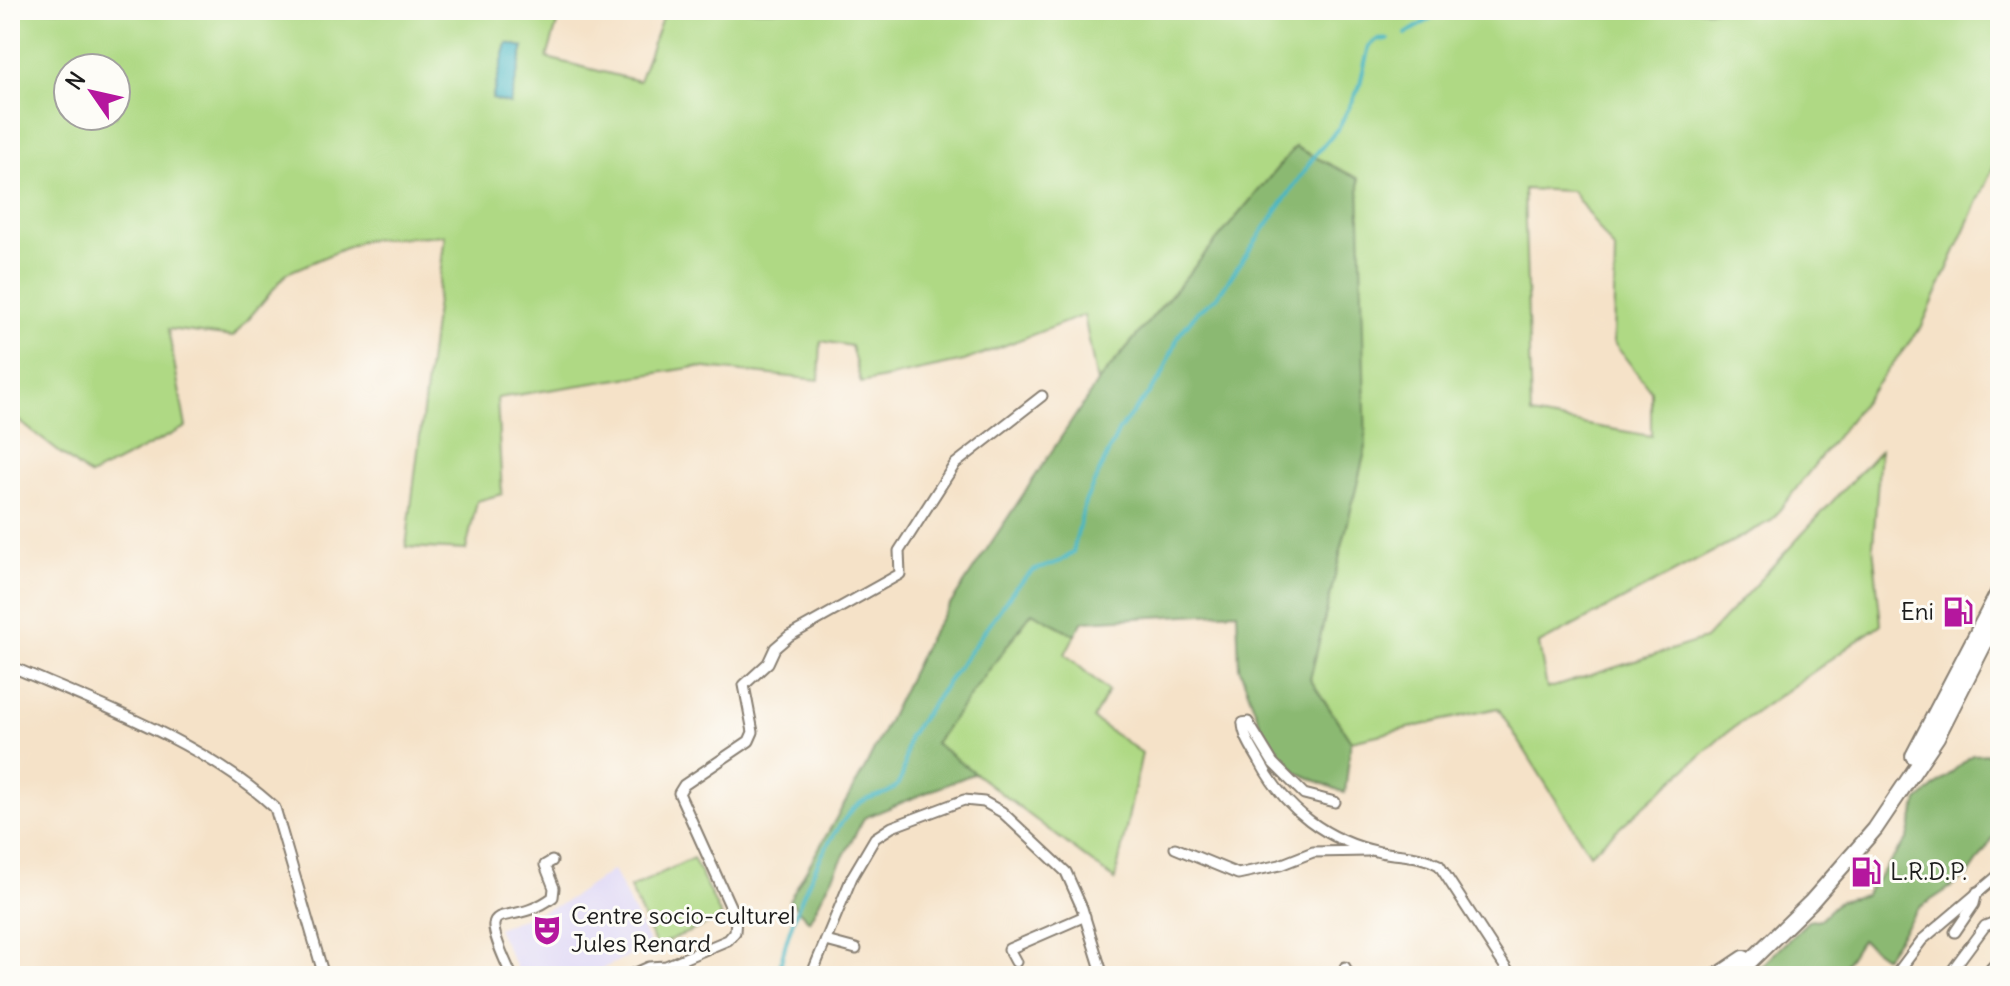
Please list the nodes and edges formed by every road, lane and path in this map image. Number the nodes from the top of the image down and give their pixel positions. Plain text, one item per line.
1 (1042, 396) dead end
2 (2000, 589) edge
3 (2000, 613) edge
4 (10, 666) edge
5 (1335, 802) dead end
6 (1175, 848) dead end
7 (1380, 852) junction
8 (552, 861) dead end
9 (1998, 874) edge
10 (1834, 877) junction
11 (1977, 892) junction
12 (1085, 916) junction
13 (2000, 920) edge
14 (1955, 932) dead end
15 (1778, 936) junction
16 (826, 941) junction
17 (856, 949) dead end
18 (2000, 959) edge
19 (1016, 962) dead end
20 (324, 976) edge
21 (512, 976) edge
22 (629, 976) edge
23 (811, 976) edge
24 (1103, 976) edge
25 (1511, 976) edge
26 (1717, 976) edge
27 (1735, 976) edge
28 (1895, 976) edge
29 (1948, 976) edge
30 (1984, 976) edge

1 - 22 street
2 - 10 main road
3 - 10 main road
4 - 20 street
5 - 7 street
6 - 7 street
7 - 25 street
8 - 21 street
9 - 11 street
10 - 15 main road
11 - 14 street
11 - 28 street
12 - 16 street
12 - 19 street
12 - 24 street
13 - 29 street
15 - 26 main road
15 - 27 main road
16 - 17 street
16 - 23 street
18 - 30 street

